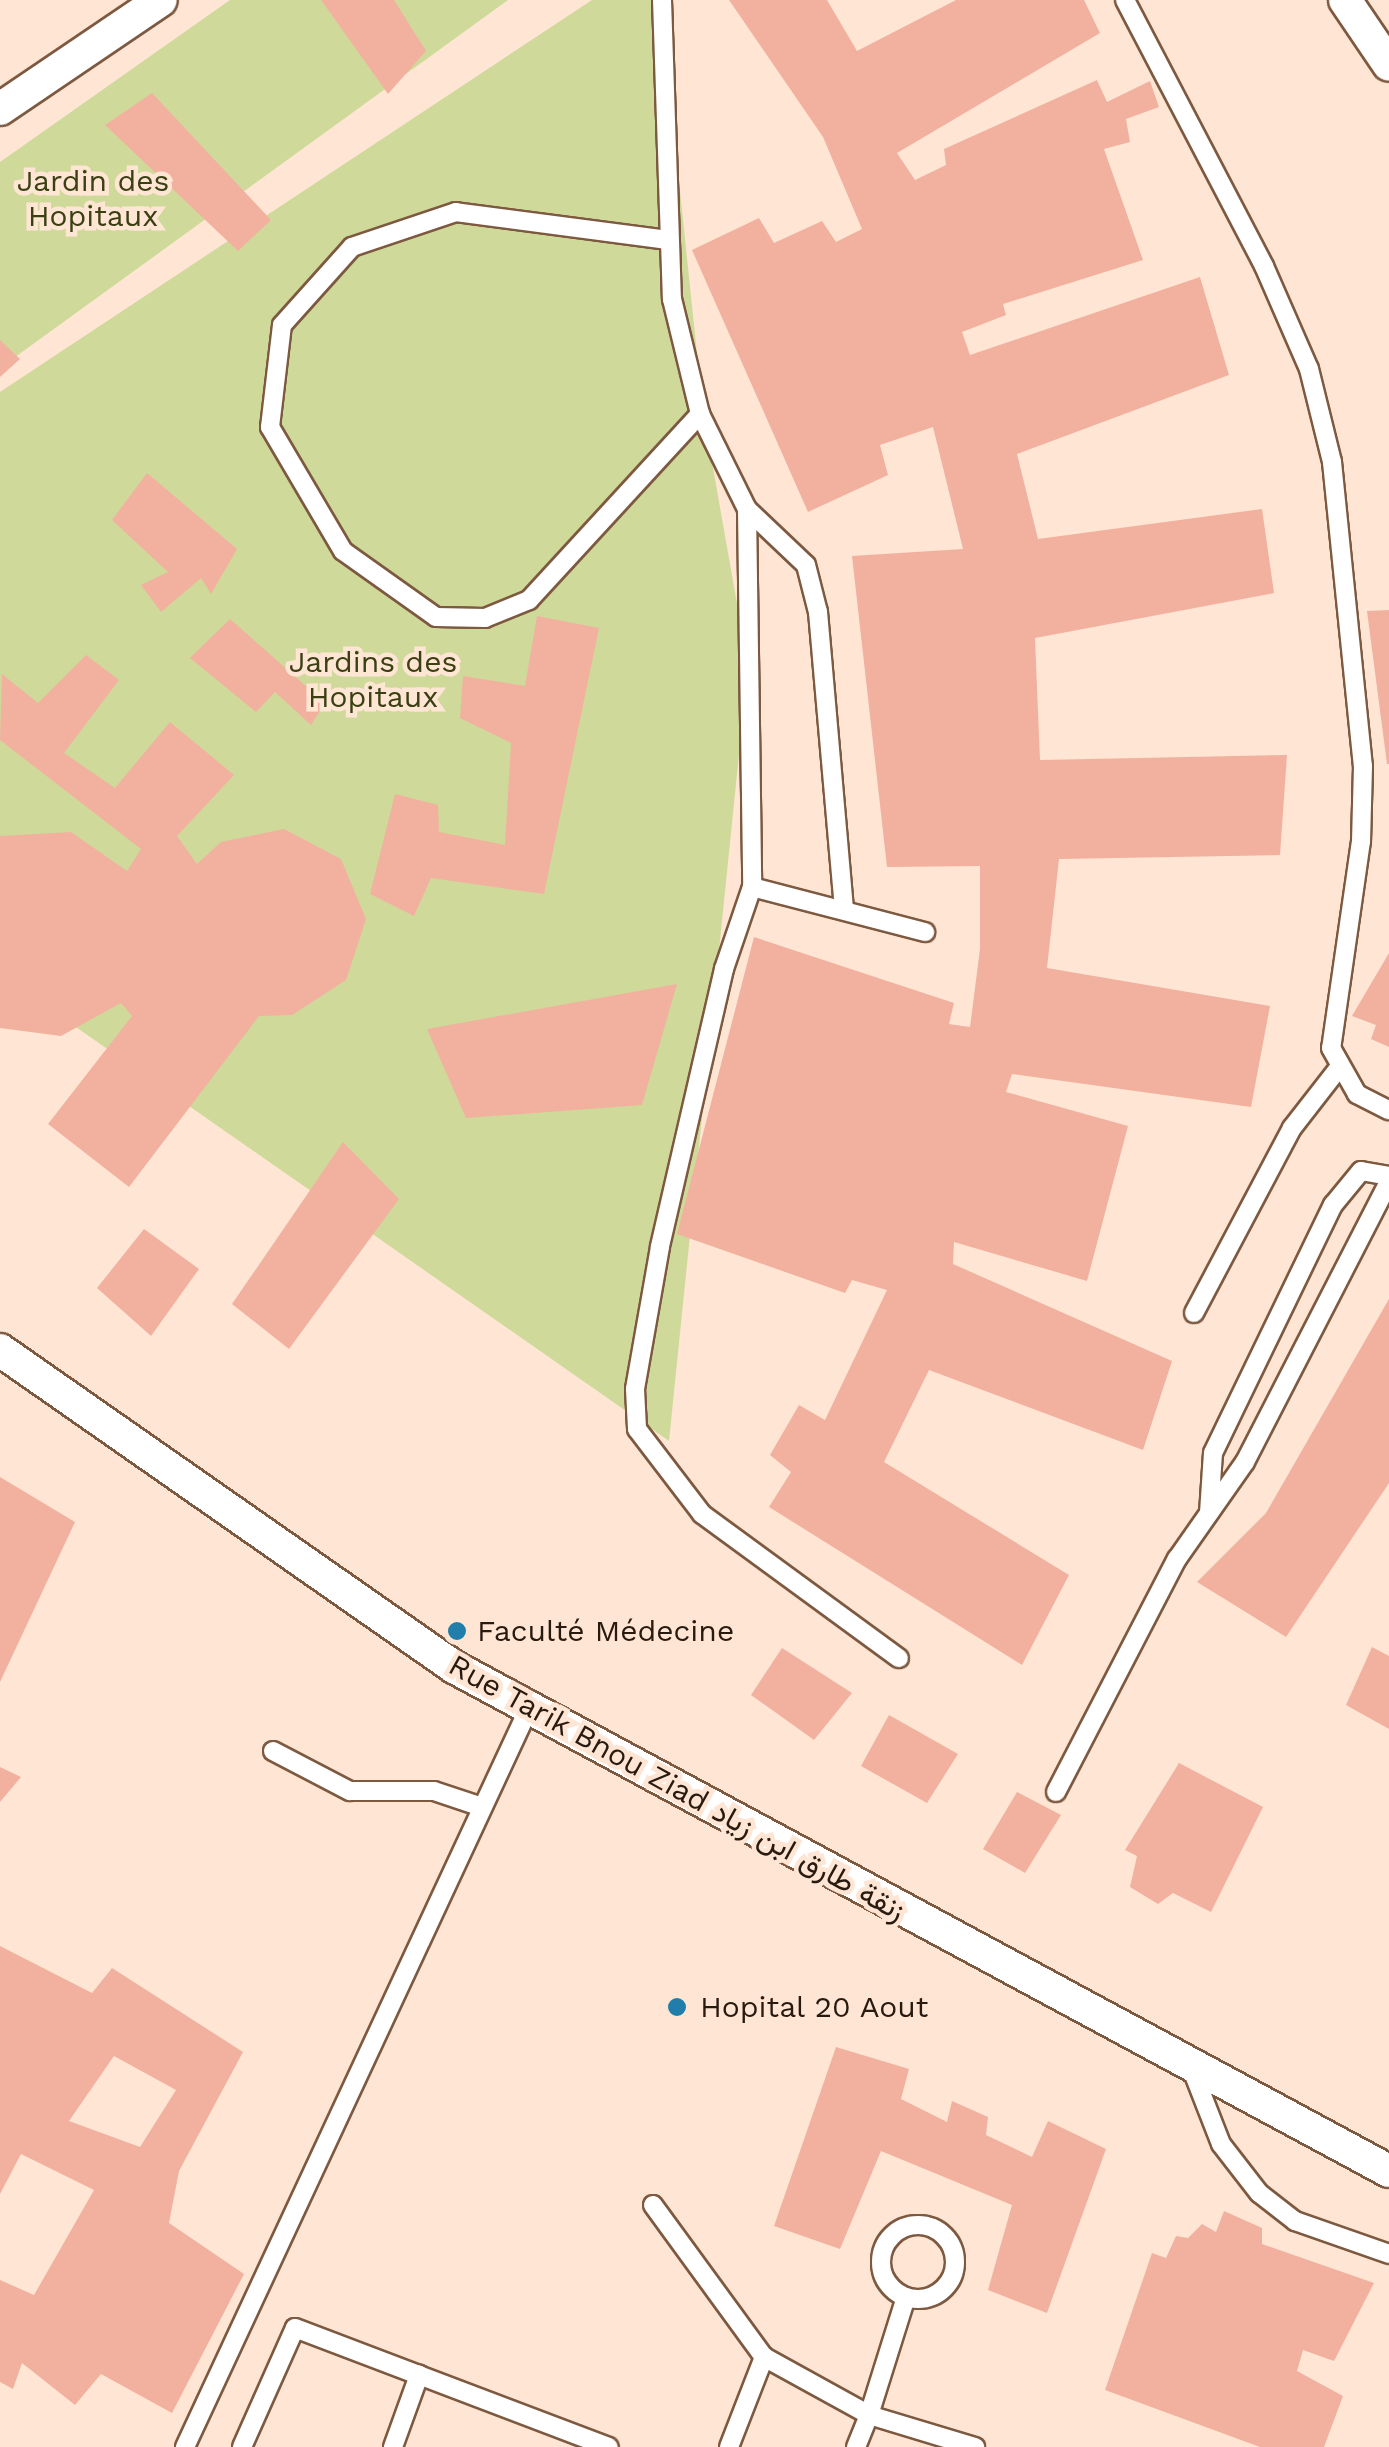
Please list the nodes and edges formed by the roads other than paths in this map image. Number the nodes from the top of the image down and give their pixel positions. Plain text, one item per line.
1 (159, 0) edge
2 (662, 0) edge
3 (1125, 0) edge
4 (1345, 0) edge
5 (1389, 65) edge
6 (0, 109) edge
7 (668, 240) junction
8 (700, 414) junction
9 (747, 509) junction
10 (752, 888) junction
11 (844, 908) junction
12 (925, 932) dead end
13 (1338, 1069) junction
14 (1389, 1110) edge
15 (1389, 1179) edge
16 (1194, 1313) dead end
17 (0, 1350) edge
18 (1208, 1514) junction
19 (899, 1658) dead end
20 (528, 1710) junction
21 (273, 1751) dead end
22 (1056, 1792) dead end
23 (482, 1807) junction
24 (1191, 2067) junction
25 (1389, 2170) edge
26 (653, 2205) dead end
27 (1389, 2254) edge
28 (906, 2297) junction
29 (764, 2356) junction
30 (418, 2375) junction
31 (869, 2415) junction
32 (185, 2447) edge
33 (242, 2447) edge
34 (393, 2447) edge
35 (609, 2447) edge
36 (729, 2447) edge
37 (856, 2447) edge
38 (975, 2447) edge

1 - 6 street
2 - 7 lane
3 - 13 lane
4 - 5 street
7 - 8 lane
7 - 8 lane
8 - 9 lane
9 - 10 lane
9 - 11 lane
10 - 11 lane
10 - 19 lane
11 - 12 lane
13 - 14 lane
13 - 16 lane
15 - 18 lane
15 - 18 lane
17 - 20 street, Rue Tarik Bnou Ziad زنقة طارق ابن زياد
18 - 22 lane
20 - 23 lane
20 - 24 street, Rue Tarik Bnou Ziad زنقة طارق ابن زياد
21 - 23 lane
23 - 32 lane
24 - 25 street, Rue Tarik Bnou Ziad زنقة طارق ابن زياد
24 - 27 lane
26 - 29 lane
28 - 28 lane
28 - 31 lane
29 - 31 lane
29 - 36 lane
30 - 33 lane
30 - 34 lane
30 - 35 lane
31 - 37 lane
31 - 38 lane

